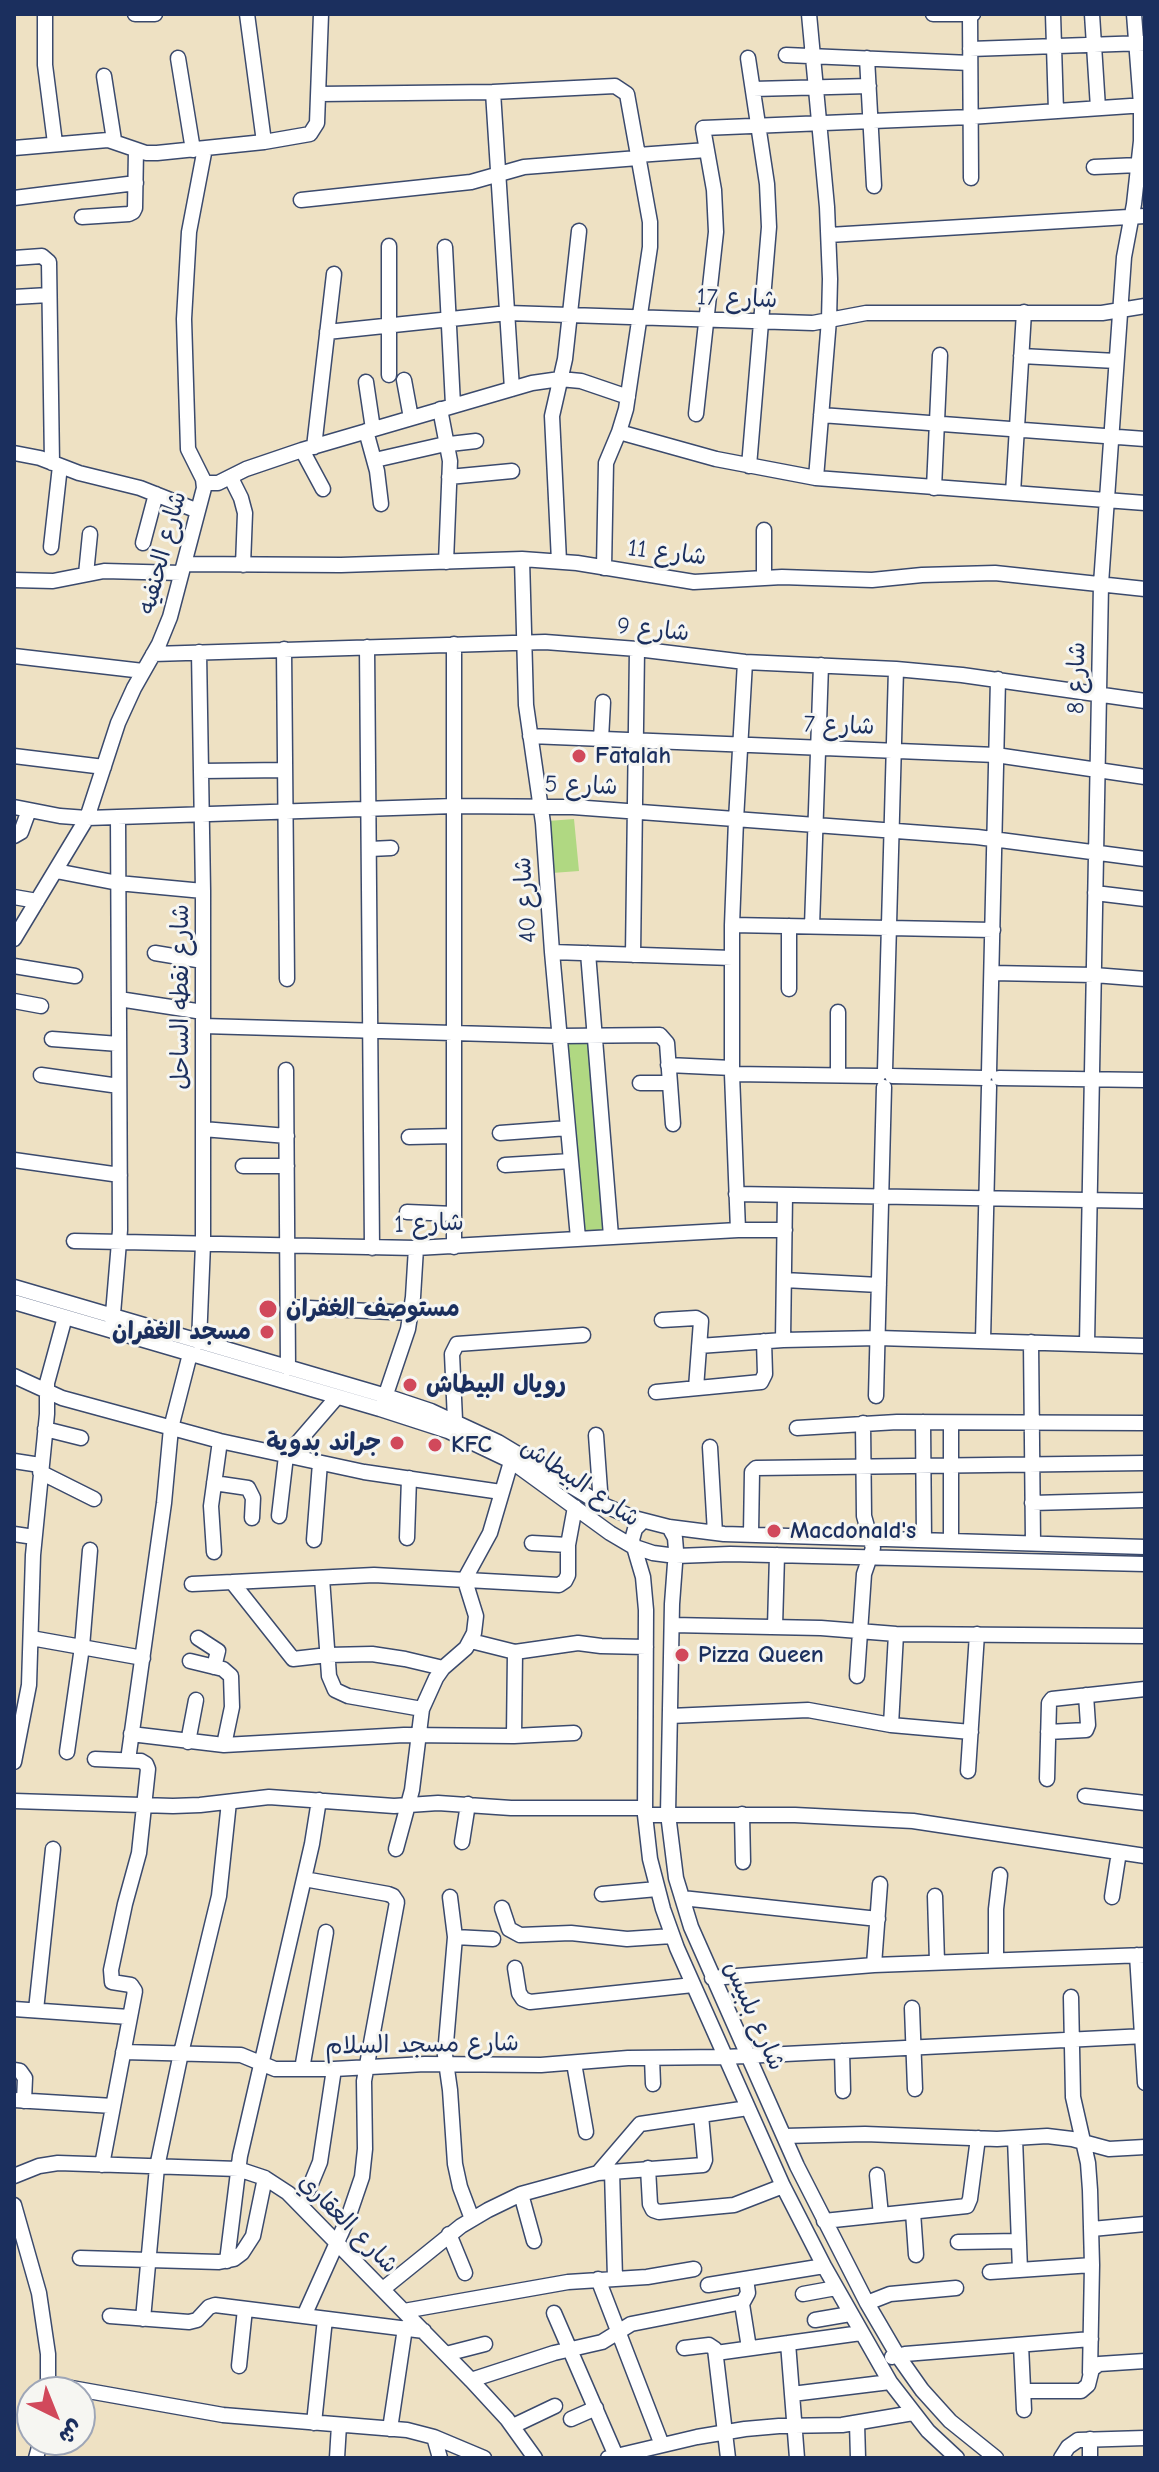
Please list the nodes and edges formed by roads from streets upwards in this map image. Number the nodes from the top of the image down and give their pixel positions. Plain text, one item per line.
1 (45, 14) edge
2 (135, 14) edge
3 (155, 14) edge
4 (247, 14) edge
5 (321, 14) edge
6 (809, 14) edge
7 (933, 14) edge
8 (971, 14) edge
9 (1053, 14) edge
10 (1092, 14) edge
11 (1134, 14) edge
12 (1141, 43) edge
13 (1094, 45) junction
14 (1054, 46) junction
15 (786, 55) dead end
16 (812, 55) junction
17 (970, 56) junction
18 (178, 58) dead end
19 (748, 58) dead end
20 (867, 58) junction
21 (104, 76) dead end
22 (869, 86) junction
23 (815, 87) junction
24 (753, 89) junction
25 (493, 92) junction
26 (319, 94) junction
27 (1143, 105) edge
28 (1098, 108) junction
29 (1056, 111) junction
30 (970, 117) junction
31 (871, 121) junction
32 (818, 123) junction
33 (758, 125) junction
34 (114, 140) junction
35 (264, 142) junction
36 (55, 143) junction
37 (14, 148) edge
38 (199, 149) junction
39 (136, 150) junction
40 (707, 150) junction
41 (638, 157) junction
42 (1138, 165) junction
43 (1094, 167) dead end
44 (499, 174) junction
45 (971, 178) dead end
46 (136, 183) junction
47 (874, 186) dead end
48 (14, 198) edge
49 (301, 200) dead end
50 (1138, 216) edge
51 (82, 217) dead end
52 (579, 231) dead end
53 (829, 235) junction
54 (389, 246) dead end
55 (445, 247) dead end
56 (14, 258) edge
57 (334, 274) dead end
58 (49, 295) junction
59 (14, 297) edge
60 (1145, 306) edge
61 (1121, 310) junction
62 (1024, 312) junction
63 (508, 313) junction
64 (569, 314) junction
65 (449, 318) junction
66 (640, 318) junction
67 (708, 320) junction
68 (829, 320) junction
69 (762, 322) junction
70 (389, 326) junction
71 (327, 332) junction
72 (940, 355) dead end
73 (1021, 356) junction
74 (1116, 361) junction
75 (389, 375) dead end
76 (560, 379) junction
77 (404, 380) dead end
78 (366, 382) dead end
79 (512, 389) junction
80 (628, 397) junction
81 (447, 407) junction
82 (696, 414) dead end
83 (821, 415) junction
84 (411, 418) junction
85 (937, 423) junction
86 (1017, 429) junction
87 (370, 430) junction
88 (619, 432) junction
89 (1111, 436) junction
90 (1145, 439) edge
91 (476, 441) dead end
92 (448, 444) junction
93 (308, 448) junction
94 (14, 453) edge
95 (375, 460) junction
96 (56, 464) junction
97 (749, 466) junction
98 (512, 471) dead end
99 (449, 477) junction
100 (231, 478) junction
101 (816, 478) junction
102 (204, 483) junction
103 (934, 488) junction
104 (323, 489) dead end
105 (1013, 493) junction
106 (156, 494) junction
107 (1105, 500) junction
108 (1145, 503) edge
109 (381, 504) dead end
110 (198, 511) junction
111 (764, 530) dead end
112 (90, 534) dead end
113 (143, 543) dead end
114 (51, 547) dead end
115 (522, 559) junction
116 (559, 561) junction
117 (446, 562) junction
118 (243, 565) junction
119 (604, 568) junction
120 (182, 569) junction
121 (86, 574) junction
122 (764, 578) junction
123 (14, 580) edge
124 (1101, 584) junction
125 (1145, 589) edge
126 (523, 641) junction
127 (454, 644) junction
128 (367, 647) junction
129 (284, 649) junction
130 (637, 649) junction
131 (199, 652) junction
132 (153, 654) junction
133 (14, 656) edge
134 (745, 662) junction
135 (821, 665) junction
136 (896, 669) junction
137 (143, 671) junction
138 (998, 679) junction
139 (1098, 694) junction
140 (1145, 701) edge
141 (603, 702) dead end
142 (530, 736) junction
143 (601, 739) junction
144 (636, 740) junction
145 (740, 744) junction
146 (819, 747) junction
147 (894, 750) junction
148 (996, 755) junction
149 (14, 756) edge
150 (104, 767) junction
151 (285, 770) junction
152 (1097, 770) junction
153 (201, 771) junction
154 (1145, 777) edge
155 (454, 806) junction
156 (541, 807) junction
157 (21, 808) edge
158 (370, 808) junction
159 (286, 810) junction
160 (635, 811) junction
161 (202, 813) junction
162 (118, 817) junction
163 (87, 818) junction
164 (736, 820) junction
165 (817, 825) junction
166 (893, 831) junction
167 (14, 836) edge
168 (994, 839) junction
169 (391, 848) dead end
170 (370, 849) junction
171 (1096, 852) junction
172 (1145, 859) edge
173 (56, 871) junction
174 (118, 883) junction
175 (203, 891) junction
176 (1095, 893) junction
177 (14, 897) edge
178 (1145, 899) edge
179 (37, 901) junction
180 (732, 925) junction
181 (789, 926) junction
182 (812, 926) junction
183 (889, 928) junction
184 (993, 930) junction
185 (14, 939) edge
186 (552, 952) junction
187 (155, 953) dead end
188 (588, 953) junction
189 (633, 955) junction
190 (732, 958) junction
191 (203, 961) junction
192 (14, 966) edge
193 (992, 973) junction
194 (1094, 975) junction
195 (75, 976) dead end
196 (287, 979) dead end
197 (1145, 979) edge
198 (789, 989) dead end
199 (119, 999) junction
200 (14, 1001) edge
201 (41, 1006) dead end
202 (838, 1012) dead end
203 (203, 1019) junction
204 (370, 1031) junction
205 (454, 1034) junction
206 (560, 1036) junction
207 (595, 1036) junction
208 (52, 1039) dead end
209 (119, 1044) junction
210 (668, 1065) junction
211 (286, 1070) dead end
212 (732, 1071) junction
213 (41, 1075) dead end
214 (838, 1075) junction
215 (885, 1078) junction
216 (990, 1079) junction
217 (1092, 1079) junction
218 (1145, 1080) edge
219 (640, 1083) dead end
220 (670, 1083) junction
221 (119, 1086) junction
222 (673, 1124) dead end
223 (568, 1128) junction
224 (203, 1129) junction
225 (500, 1133) dead end
226 (287, 1136) junction
227 (454, 1136) junction
228 (409, 1137) dead end
229 (14, 1160) edge
230 (571, 1161) junction
231 (505, 1165) dead end
232 (243, 1166) dead end
233 (287, 1166) junction
234 (120, 1175) junction
235 (736, 1194) junction
236 (785, 1195) junction
237 (882, 1196) junction
238 (986, 1198) junction
239 (1090, 1200) junction
240 (1145, 1201) edge
241 (407, 1212) dead end
242 (454, 1214) junction
243 (738, 1230) junction
244 (785, 1230) junction
245 (611, 1236) junction
246 (578, 1238) junction
247 (74, 1241) dead end
248 (120, 1242) junction
249 (203, 1244) junction
250 (288, 1246) junction
251 (454, 1247) junction
252 (372, 1248) junction
253 (416, 1248) junction
254 (784, 1280) junction
255 (879, 1285) junction
256 (14, 1287) edge
257 (14, 1302) edge
258 (288, 1307) junction
259 (411, 1313) junction
260 (65, 1317) junction
261 (662, 1320) dead end
262 (112, 1324) junction
263 (583, 1335) dead end
264 (878, 1338) junction
265 (783, 1340) junction
266 (983, 1340) junction
267 (764, 1341) junction
268 (1031, 1342) junction
269 (1087, 1344) junction
270 (699, 1346) junction
271 (1145, 1346) edge
272 (194, 1348) junction
273 (288, 1368) junction
274 (16, 1380) edge
275 (696, 1388) junction
276 (46, 1392) junction
277 (656, 1392) dead end
278 (876, 1396) dead end
279 (337, 1397) junction
280 (383, 1402) junction
281 (455, 1420) junction
282 (923, 1422) junction
283 (863, 1423) junction
284 (951, 1423) junction
285 (1032, 1423) junction
286 (1145, 1423) edge
287 (171, 1428) junction
288 (797, 1428) dead end
289 (45, 1429) junction
290 (596, 1435) dead end
291 (81, 1438) dead end
292 (220, 1441) junction
293 (710, 1447) dead end
294 (286, 1456) junction
295 (512, 1456) junction
296 (14, 1461) edge
297 (320, 1463) junction
298 (1145, 1463) edge
299 (951, 1465) junction
300 (1032, 1465) junction
301 (863, 1466) junction
302 (923, 1466) junction
303 (40, 1469) junction
304 (409, 1478) junction
305 (214, 1483) junction
306 (501, 1492) junction
307 (94, 1499) dead end
308 (1145, 1500) edge
309 (1032, 1503) junction
310 (601, 1504) junction
311 (575, 1507) junction
312 (279, 1516) dead end
313 (252, 1518) dead end
314 (643, 1521) junction
315 (669, 1527) junction
316 (715, 1533) junction
317 (14, 1534) edge
318 (751, 1534) junction
319 (34, 1537) junction
320 (407, 1538) dead end
321 (870, 1539) junction
322 (314, 1540) dead end
323 (924, 1540) junction
324 (951, 1541) junction
325 (532, 1543) dead end
326 (1033, 1543) junction
327 (568, 1545) junction
328 (632, 1546) junction
329 (1145, 1547) edge
330 (90, 1550) dead end
331 (214, 1552) dead end
332 (777, 1555) junction
333 (676, 1556) junction
334 (870, 1558) junction
335 (1145, 1564) edge
336 (322, 1578) junction
337 (466, 1580) junction
338 (232, 1582) junction
339 (192, 1584) dead end
340 (14, 1598) edge
341 (31, 1598) junction
342 (672, 1625) junction
343 (775, 1627) junction
344 (860, 1632) junction
345 (896, 1634) junction
346 (977, 1634) junction
347 (1145, 1636) edge
348 (31, 1638) junction
349 (198, 1638) dead end
350 (471, 1641) junction
351 (82, 1647) junction
352 (646, 1647) junction
353 (515, 1652) junction
354 (328, 1655) junction
355 (143, 1658) junction
356 (190, 1661) dead end
357 (214, 1667) junction
358 (443, 1668) junction
359 (857, 1676) dead end
360 (1145, 1689) edge
361 (1086, 1695) junction
362 (196, 1700) dead end
363 (422, 1709) junction
364 (670, 1716) junction
365 (891, 1725) junction
366 (17, 1731) edge
367 (971, 1732) junction
368 (1048, 1732) junction
369 (574, 1733) dead end
370 (131, 1734) junction
371 (147, 1735) junction
372 (418, 1735) junction
373 (514, 1736) junction
374 (188, 1742) junction
375 (224, 1745) junction
376 (67, 1752) dead end
377 (95, 1759) dead end
378 (128, 1760) junction
379 (14, 1762) edge
380 (143, 1762) junction
381 (968, 1771) dead end
382 (1047, 1779) dead end
383 (1085, 1796) dead end
384 (319, 1800) junction
385 (14, 1801) edge
386 (229, 1802) junction
387 (1145, 1803) edge
388 (468, 1804) junction
389 (144, 1806) junction
390 (407, 1806) junction
391 (645, 1811) junction
392 (668, 1814) junction
393 (742, 1814) junction
394 (462, 1842) dead end
395 (53, 1849) dead end
396 (396, 1849) dead end
397 (1119, 1852) junction
398 (1145, 1856) edge
399 (743, 1862) dead end
400 (1000, 1875) dead end
401 (304, 1879) junction
402 (880, 1884) dead end
403 (657, 1889) junction
404 (602, 1894) dead end
405 (935, 1896) dead end
406 (450, 1897) dead end
407 (1112, 1897) dead end
408 (682, 1898) junction
409 (502, 1908) dead end
410 (878, 1919) junction
411 (326, 1932) dead end
412 (672, 1936) junction
413 (455, 1937) junction
414 (493, 1939) dead end
415 (1141, 1955) edge
416 (996, 1959) junction
417 (937, 1962) junction
418 (874, 1965) junction
419 (515, 1968) dead end
420 (712, 1978) junction
421 (693, 1985) junction
422 (1071, 1997) dead end
423 (912, 2008) dead end
424 (14, 2009) edge
425 (36, 2010) junction
426 (129, 2017) junction
427 (1144, 2036) edge
428 (1072, 2040) junction
429 (913, 2048) junction
430 (842, 2051) junction
431 (123, 2052) junction
432 (181, 2053) junction
433 (748, 2056) junction
434 (725, 2057) junction
435 (652, 2058) junction
436 (260, 2062) junction
437 (574, 2063) junction
438 (446, 2065) junction
439 (367, 2068) junction
440 (302, 2069) junction
441 (334, 2069) junction
442 (14, 2070) edge
443 (1145, 2083) edge
444 (653, 2084) dead end
445 (915, 2089) dead end
446 (843, 2091) dead end
447 (19, 2100) edge
448 (113, 2106) junction
449 (748, 2108) junction
450 (701, 2115) junction
451 (586, 2132) dead end
452 (784, 2136) junction
453 (978, 2138) junction
454 (1015, 2138) junction
455 (1083, 2143) junction
456 (1145, 2147) edge
457 (102, 2165) junction
458 (157, 2167) junction
459 (648, 2168) junction
460 (238, 2169) junction
461 (605, 2172) junction
462 (877, 2175) dead end
463 (14, 2176) edge
464 (265, 2178) junction
465 (783, 2186) junction
466 (521, 2194) junction
467 (298, 2203) junction
468 (14, 2205) edge
469 (913, 2212) junction
470 (881, 2215) junction
471 (472, 2219) junction
472 (824, 2221) junction
473 (1145, 2224) edge
474 (1092, 2229) junction
475 (449, 2234) junction
476 (534, 2241) dead end
477 (1019, 2241) junction
478 (338, 2242) junction
479 (958, 2242) dead end
480 (916, 2255) dead end
481 (80, 2258) dead end
482 (148, 2260) junction
483 (227, 2261) junction
484 (1092, 2265) junction
485 (824, 2266) junction
486 (694, 2269) dead end
487 (1020, 2270) junction
488 (990, 2272) dead end
489 (465, 2273) dead end
490 (615, 2278) junction
491 (598, 2279) junction
492 (746, 2279) junction
493 (708, 2285) dead end
494 (836, 2288) junction
495 (956, 2288) dead end
496 (383, 2289) junction
497 (803, 2294) dead end
498 (743, 2302) junction
499 (867, 2303) junction
500 (245, 2309) junction
501 (404, 2311) junction
502 (554, 2313) dead end
503 (850, 2314) junction
504 (110, 2316) dead end
505 (304, 2316) junction
506 (143, 2319) junction
507 (325, 2319) junction
508 (815, 2320) dead end
509 (405, 2328) junction
510 (424, 2331) junction
511 (618, 2332) junction
512 (861, 2333) junction
513 (1091, 2339) junction
514 (788, 2343) junction
515 (485, 2344) dead end
516 (1021, 2345) junction
517 (684, 2348) dead end
518 (749, 2348) junction
519 (570, 2349) junction
520 (716, 2353) junction
521 (446, 2354) junction
522 (898, 2356) junction
523 (1145, 2361) edge
524 (879, 2364) junction
525 (239, 2366) dead end
526 (1090, 2373) junction
527 (48, 2376) edge
528 (471, 2380) junction
529 (890, 2382) junction
530 (1023, 2391) junction
531 (792, 2394) junction
532 (96, 2395) edge
533 (555, 2406) dead end
534 (596, 2408) junction
535 (1024, 2410) dead end
536 (913, 2413) junction
537 (571, 2419) dead end
538 (314, 2423) junction
539 (857, 2423) junction
540 (339, 2425) junction
541 (513, 2426) junction
542 (795, 2426) junction
543 (390, 2429) junction
544 (725, 2432) junction
545 (434, 2437) junction
546 (1145, 2438) edge
547 (1090, 2439) junction
548 (662, 2445) junction
549 (612, 2457) edge
550 (337, 2458) edge
551 (440, 2458) edge
552 (484, 2458) edge
553 (535, 2458) edge
554 (728, 2458) edge
555 (797, 2458) edge
556 (858, 2458) edge
557 (957, 2458) edge
558 (996, 2458) edge
559 (1061, 2458) edge
560 (1090, 2458) edge

1 - 36 street
2 - 3 street
4 - 35 street
5 - 26 street
6 - 16 street
7 - 8 street
8 - 17 street
9 - 14 street
10 - 13 street
11 - 12 street, شارع 8
12 - 13 street
12 - 27 street, شارع 8
13 - 14 street
13 - 28 street
14 - 17 street
14 - 29 street
15 - 16 street
16 - 20 street
16 - 23 street
17 - 20 street
17 - 30 street
18 - 38 street, شارع الحنفيه
19 - 24 street
20 - 22 street
21 - 34 street
22 - 23 street
22 - 31 street
23 - 24 street
23 - 32 street
24 - 33 street
25 - 26 street
25 - 41 street
25 - 44 street
26 - 35 street
27 - 28 street
27 - 42 street, شارع 8
28 - 29 street
29 - 30 street
30 - 31 street
30 - 45 street
31 - 32 street
31 - 47 street
32 - 33 street
32 - 53 street
33 - 40 street
33 - 69 street
34 - 36 street
34 - 39 street
35 - 38 street
36 - 37 street
38 - 39 street
38 - 102 street, شارع الحنفيه
39 - 46 street
40 - 41 street
40 - 67 street
41 - 44 street
41 - 66 street
42 - 43 street
42 - 50 street, شارع 8
44 - 49 street
44 - 63 street
46 - 48 street
46 - 51 street
50 - 53 street
50 - 61 street, شارع 8
52 - 64 street
53 - 68 street
54 - 70 street
55 - 65 street
56 - 58 street
57 - 71 street
58 - 59 street
58 - 96 street
60 - 61 street, شارع 17
61 - 62 street, شارع 17
61 - 74 street, شارع 8
62 - 68 street, شارع 17
62 - 73 street
63 - 64 street, شارع 17
63 - 65 street, شارع 17
63 - 79 street
64 - 66 street, شارع 17
64 - 76 street
65 - 70 street, شارع 17
65 - 81 street
66 - 67 street, شارع 17
66 - 80 street
67 - 69 street, شارع 17
67 - 82 street
68 - 69 street, شارع 17
68 - 83 street
69 - 97 street
70 - 71 street, شارع 17
70 - 75 street
71 - 93 street
72 - 85 street
73 - 74 street
73 - 86 street
74 - 89 street, شارع 8
76 - 79 street
76 - 80 street
76 - 116 street
77 - 84 street
78 - 87 street
79 - 81 street
80 - 88 street
81 - 84 street
81 - 92 street
83 - 85 street
83 - 101 street
84 - 87 street
85 - 86 street
85 - 103 street
86 - 89 street
86 - 105 street
87 - 93 street
87 - 95 street
88 - 97 street
88 - 119 street
89 - 90 street
89 - 107 street, شارع 8
91 - 92 street
92 - 95 street
92 - 99 street
93 - 100 street
93 - 104 street
94 - 96 street
95 - 109 street
96 - 106 street
96 - 114 street
97 - 101 street
98 - 99 street
99 - 117 street
100 - 102 street
100 - 118 street
101 - 103 street
102 - 110 street, شارع الحنفيه
103 - 105 street
105 - 107 street
106 - 110 street
106 - 113 street
107 - 108 street
107 - 124 street, شارع 8
110 - 120 street, شارع الحنفيه
111 - 122 street
112 - 121 street
115 - 116 street, شارع 11
115 - 117 street, شارع 11
115 - 126 street, شارع 40
116 - 119 street, شارع 11
117 - 118 street, شارع 11
118 - 120 street, شارع 11
119 - 122 street, شارع 11
120 - 121 street, شارع 11
120 - 132 street, شارع الحنفيه
121 - 123 street, شارع 11
122 - 124 street, شارع 11
124 - 125 street, شارع 11
124 - 139 street, شارع 8
126 - 127 street, شارع 9
126 - 130 street, شارع 9
126 - 142 street, شارع 40
127 - 128 street, شارع 9
127 - 155 street
128 - 129 street, شارع 9
128 - 158 street
129 - 131 street, شارع 9
129 - 151 street
130 - 134 street, شارع 9
130 - 144 street
131 - 132 street, شارع 9
131 - 153 street, شارع نقطه الساحل
132 - 137 street, شارع الحنفيه
133 - 137 street
134 - 135 street, شارع 9
134 - 145 street
135 - 136 street, شارع 9
135 - 146 street
136 - 138 street, شارع 9
136 - 147 street
137 - 150 street, شارع الحنفيه
138 - 139 street, شارع 9
138 - 148 street
139 - 140 street, شارع 9
139 - 152 street, شارع 8
141 - 143 street
142 - 143 street, شارع 7
142 - 156 street, شارع 40
143 - 144 street, شارع 7
144 - 145 street, شارع 7
144 - 160 street
145 - 146 street, شارع 7
145 - 164 street
146 - 147 street, شارع 7
146 - 165 street
147 - 148 street, شارع 7
147 - 166 street
148 - 152 street, شارع 7
148 - 168 street
149 - 150 street
150 - 163 street, شارع الحنفيه
151 - 153 street
151 - 159 street
152 - 154 street, شارع 7
152 - 171 street, شارع 8
153 - 161 street, شارع نقطه الساحل
155 - 156 street, شارع 5
155 - 158 street, شارع 5
155 - 205 street
156 - 160 street, شارع 5
156 - 186 street, شارع 40
157 - 163 street, شارع 5
157 - 167 street
158 - 159 street, شارع 5
158 - 170 street
159 - 161 street, شارع 5
159 - 196 street
160 - 164 street, شارع 5
160 - 189 street
161 - 162 street, شارع 5
161 - 175 street, شارع نقطه الساحل
162 - 163 street, شارع 5
162 - 174 street
163 - 173 street, شارع الحنفيه
164 - 165 street, شارع 5
164 - 180 street
165 - 166 street, شارع 5
165 - 182 street
166 - 168 street, شارع 5
166 - 183 street
168 - 171 street, شارع 5
168 - 184 street
169 - 170 street
170 - 204 street
171 - 172 street, شارع 5
171 - 176 street, شارع 8
173 - 174 street
173 - 179 street, شارع الحنفيه
174 - 175 street
174 - 199 street
175 - 191 street, شارع نقطه الساحل
176 - 178 street
176 - 194 street, شارع 8
177 - 179 street
179 - 185 street, شارع الحنفيه
180 - 181 street
180 - 190 street
181 - 182 street
181 - 198 street
182 - 183 street
183 - 184 street
183 - 215 street
184 - 193 street
186 - 188 street
186 - 206 street, شارع 40
187 - 191 street
188 - 189 street
188 - 207 street
189 - 190 street
190 - 212 street
191 - 203 street, شارع نقطه الساحل
192 - 195 street
193 - 194 street
193 - 216 street
194 - 197 street
194 - 217 street, شارع 8
199 - 203 street
199 - 209 street
200 - 201 street
202 - 214 street
203 - 204 street
203 - 224 street, شارع نقطه الساحل
204 - 205 street
204 - 252 street
205 - 206 street
205 - 227 street
206 - 207 street
206 - 223 street, شارع 40
207 - 210 street
207 - 245 street
208 - 209 street
209 - 221 street
210 - 212 street
210 - 220 street
211 - 226 street
212 - 214 street
212 - 235 street
213 - 221 street
214 - 215 street
215 - 216 street
215 - 237 street
216 - 217 street
216 - 238 street
217 - 218 street
217 - 239 street, شارع 8
219 - 220 street
220 - 222 street
221 - 234 street
223 - 225 street
223 - 230 street, شارع 40
224 - 226 street
224 - 249 street, شارع نقطه الساحل
226 - 233 street
227 - 228 street
227 - 242 street
229 - 234 street
230 - 231 street
230 - 246 street, شارع 40
232 - 233 street
233 - 250 street
234 - 248 street
235 - 236 street
235 - 243 street
236 - 237 street
236 - 244 street
237 - 238 street
237 - 255 street
238 - 239 street
238 - 266 street
239 - 240 street
239 - 269 street, شارع 8
241 - 242 street
242 - 251 street
243 - 244 street, شارع 1
243 - 245 street, شارع 1
244 - 254 street
245 - 246 street, شارع 1
246 - 251 street, شارع 1
247 - 248 street, شارع 1
248 - 249 street, شارع 1
248 - 262 street
249 - 250 street, شارع 1
249 - 272 street, شارع نقطه الساحل
250 - 252 street, شارع 1
250 - 258 street
251 - 253 street, شارع 1
252 - 253 street, شارع 1
253 - 259 street
254 - 255 street
254 - 265 street
255 - 264 street
256 - 262 street, شارع البيطاش
257 - 260 street, شارع البيطاش
258 - 259 street
258 - 273 street
259 - 280 street
260 - 262 street, شارع البيطاش
260 - 276 street
261 - 270 street
262 - 272 street, شارع البيطاش
263 - 281 street
264 - 265 street
264 - 266 street
264 - 278 street
265 - 267 street
266 - 268 street
267 - 270 street
267 - 275 street
268 - 269 street
268 - 285 street
269 - 271 street
270 - 275 street
272 - 273 street, شارع البيطاش
272 - 279 street, شارع البيطاش
272 - 287 street, شارع نقطه الساحل
273 - 280 street, شارع البيطاش
274 - 276 street
275 - 277 street
276 - 287 street
276 - 289 street
279 - 280 street, شارع البيطاش
279 - 294 street
280 - 281 street, شارع البيطاش
280 - 295 street, شارع البيطاش
281 - 295 street, شارع البيطاش
282 - 283 street
282 - 284 street
282 - 302 street
283 - 288 street
283 - 301 street
284 - 285 street
284 - 299 street
285 - 286 street
285 - 300 street
287 - 292 street
287 - 355 street, شارع نقطه الساحل
289 - 291 street
289 - 303 street
290 - 310 street
292 - 294 street
292 - 305 street
293 - 316 street
294 - 297 street
294 - 312 street
295 - 306 street
295 - 310 street, شارع البيطاش
295 - 311 street, شارع البيطاش
296 - 303 street
297 - 304 street
297 - 322 street
298 - 300 street
299 - 300 street
299 - 302 street
299 - 324 street
300 - 309 street
301 - 302 street
301 - 318 street
301 - 321 street
302 - 323 street
303 - 307 street
303 - 319 street
304 - 306 street
304 - 320 street
305 - 313 street
305 - 331 street
306 - 337 street
308 - 309 street
309 - 326 street
310 - 314 street, شارع البيطاش
311 - 327 street
311 - 328 street, شارع البيطاش
314 - 315 street, شارع البيطاش
314 - 328 street
315 - 316 street, شارع البيطاش
315 - 333 street, شارع بلبيس
316 - 318 street, شارع البيطاش
317 - 319 street
318 - 321 street, شارع البيطاش
319 - 341 street
321 - 323 street, شارع البيطاش
321 - 334 street
323 - 324 street, شارع البيطاش
324 - 326 street, شارع البيطاش
325 - 327 street
326 - 329 street, شارع البيطاش
327 - 337 street
328 - 333 street, شارع البيطاش
328 - 352 street, شارع بلبيس
330 - 351 street
332 - 333 street, شارع البيطاش
332 - 334 street, شارع البيطاش
332 - 343 street
333 - 342 street, شارع بلبيس
334 - 335 street, شارع البيطاش
334 - 344 street
336 - 337 street
336 - 338 street
336 - 354 street
337 - 350 street
338 - 339 street
338 - 354 street
340 - 341 street
341 - 348 street
342 - 343 street
342 - 364 street, شارع بلبيس
343 - 344 street
344 - 345 street
344 - 359 street
345 - 346 street
345 - 365 street
346 - 347 street
346 - 367 street
348 - 351 street
348 - 366 street
349 - 357 street
350 - 353 street
350 - 358 street
351 - 355 street
351 - 376 street
352 - 353 street
352 - 391 street, شارع بلبيس
353 - 373 street
354 - 358 street
354 - 363 street
355 - 370 street, شارع نقطه الساحل
356 - 357 street
357 - 375 street
358 - 363 street
360 - 361 street
361 - 368 street
361 - 368 street
362 - 374 street
363 - 372 street
364 - 365 street
364 - 392 street, شارع بلبيس
365 - 367 street
366 - 379 street
367 - 381 street
368 - 382 street
369 - 373 street
370 - 371 street
370 - 378 street, شارع نقطه الساحل
371 - 374 street
371 - 380 street
372 - 373 street
372 - 375 street
372 - 390 street
374 - 375 street
377 - 378 street
378 - 380 street
380 - 389 street
383 - 387 street
384 - 386 street
384 - 390 street
384 - 401 street
385 - 389 street
386 - 389 street
386 - 432 street
388 - 390 street
388 - 391 street
388 - 394 street
389 - 426 street
390 - 396 street
391 - 392 street
391 - 403 street, شارع بلبيس
392 - 393 street
392 - 408 street, شارع بلبيس
393 - 397 street
393 - 399 street
395 - 425 street
397 - 398 street
397 - 407 street
400 - 416 street
401 - 436 street
401 - 439 street
402 - 410 street
403 - 404 street
403 - 412 street, شارع بلبيس
405 - 417 street
406 - 413 street
408 - 410 street
408 - 420 street, شارع بلبيس
409 - 412 street
410 - 418 street
411 - 440 street
412 - 421 street, شارع بلبيس
413 - 414 street
413 - 438 street
415 - 416 street
415 - 427 street
416 - 417 street
417 - 418 street
418 - 420 street
419 - 421 street
420 - 433 street, شارع بلبيس
421 - 434 street, شارع بلبيس
422 - 428 street
423 - 429 street
424 - 425 street
425 - 426 street
426 - 431 street
427 - 428 street, شارع مسجد السلام
427 - 443 street
428 - 429 street, شارع مسجد السلام
428 - 455 street
429 - 430 street, شارع مسجد السلام
429 - 445 street
430 - 433 street, شارع مسجد السلام
430 - 446 street
431 - 432 street, شارع مسجد السلام
431 - 448 street
432 - 436 street, شارع مسجد السلام
432 - 458 street
433 - 434 street, شارع مسجد السلام
433 - 452 street, شارع بلبيس
434 - 435 street, شارع مسجد السلام
434 - 449 street, شارع بلبيس
435 - 437 street, شارع مسجد السلام
435 - 444 street
436 - 440 street, شارع مسجد السلام
436 - 460 street
437 - 438 street, شارع مسجد السلام
437 - 451 street
438 - 439 street, شارع مسجد السلام
438 - 471 street
439 - 441 street, شارع مسجد السلام
439 - 478 street
440 - 441 street, شارع مسجد السلام
441 - 467 street
442 - 447 street
447 - 448 street
448 - 457 street
449 - 450 street
449 - 465 street, شارع بلبيس
450 - 459 street
450 - 461 street
452 - 453 street
452 - 472 street, شارع بلبيس
453 - 454 street
453 - 469 street
454 - 455 street
454 - 477 street
455 - 456 street
455 - 474 street
457 - 458 street, شارع العقاري
457 - 463 street, شارع العقاري
458 - 460 street, شارع العقاري
458 - 482 street
459 - 461 street
459 - 465 street
460 - 464 street, شارع العقاري
460 - 483 street
461 - 466 street
461 - 490 street
462 - 470 street
464 - 467 street, شارع العقاري
464 - 483 street
465 - 485 street, شارع بلبيس
466 - 471 street
466 - 476 street
467 - 478 street, شارع العقاري
468 - 527 street
469 - 470 street
469 - 480 street
470 - 472 street
471 - 475 street
472 - 499 street, شارع بلبيس
473 - 474 street
474 - 484 street
475 - 489 street
475 - 496 street
477 - 479 street
477 - 487 street
478 - 496 street, شارع العقاري
478 - 505 street
481 - 482 street
482 - 483 street
482 - 506 street
484 - 487 street
484 - 513 street
485 - 492 street
485 - 494 street, شارع بلبيس
486 - 490 street
487 - 488 street
490 - 491 street
491 - 501 street
491 - 511 street
492 - 493 street
492 - 498 street
494 - 497 street
494 - 503 street, شارع بلبيس
495 - 499 street
496 - 501 street, شارع العقاري
498 - 511 street
498 - 518 street
499 - 522 street, شارع بلبيس
500 - 505 street
500 - 506 street
500 - 525 street
501 - 510 street, شارع العقاري
502 - 519 street
503 - 508 street
503 - 512 street, شارع بلبيس
504 - 506 street
505 - 507 street
507 - 509 street
507 - 538 street
509 - 510 street
509 - 543 street
510 - 521 street, شارع العقاري
511 - 519 street
511 - 548 street
512 - 514 street
512 - 524 street, شارع بلبيس
513 - 516 street
513 - 526 street
514 - 518 street
514 - 531 street
515 - 521 street
516 - 522 street
516 - 530 street
517 - 520 street
518 - 520 street
519 - 528 street
519 - 534 street
520 - 544 street
521 - 528 street, شارع العقاري
522 - 524 street
522 - 558 street, شارع بلبيس
523 - 526 street
524 - 529 street, شارع بلبيس
526 - 530 street
528 - 541 street, شارع العقاري
529 - 531 street
529 - 536 street, شارع بلبيس
530 - 535 street
531 - 542 street
532 - 538 street
533 - 541 street
534 - 537 street
534 - 549 street
536 - 539 street
536 - 557 street, شارع بلبيس
538 - 540 street
539 - 542 street
539 - 556 street
540 - 543 street
540 - 550 street
541 - 553 street, شارع العقاري
542 - 544 street
542 - 555 street
543 - 545 street
544 - 548 street
544 - 554 street
545 - 551 street
545 - 552 street
546 - 547 street
547 - 559 street
547 - 560 street
548 - 549 street

